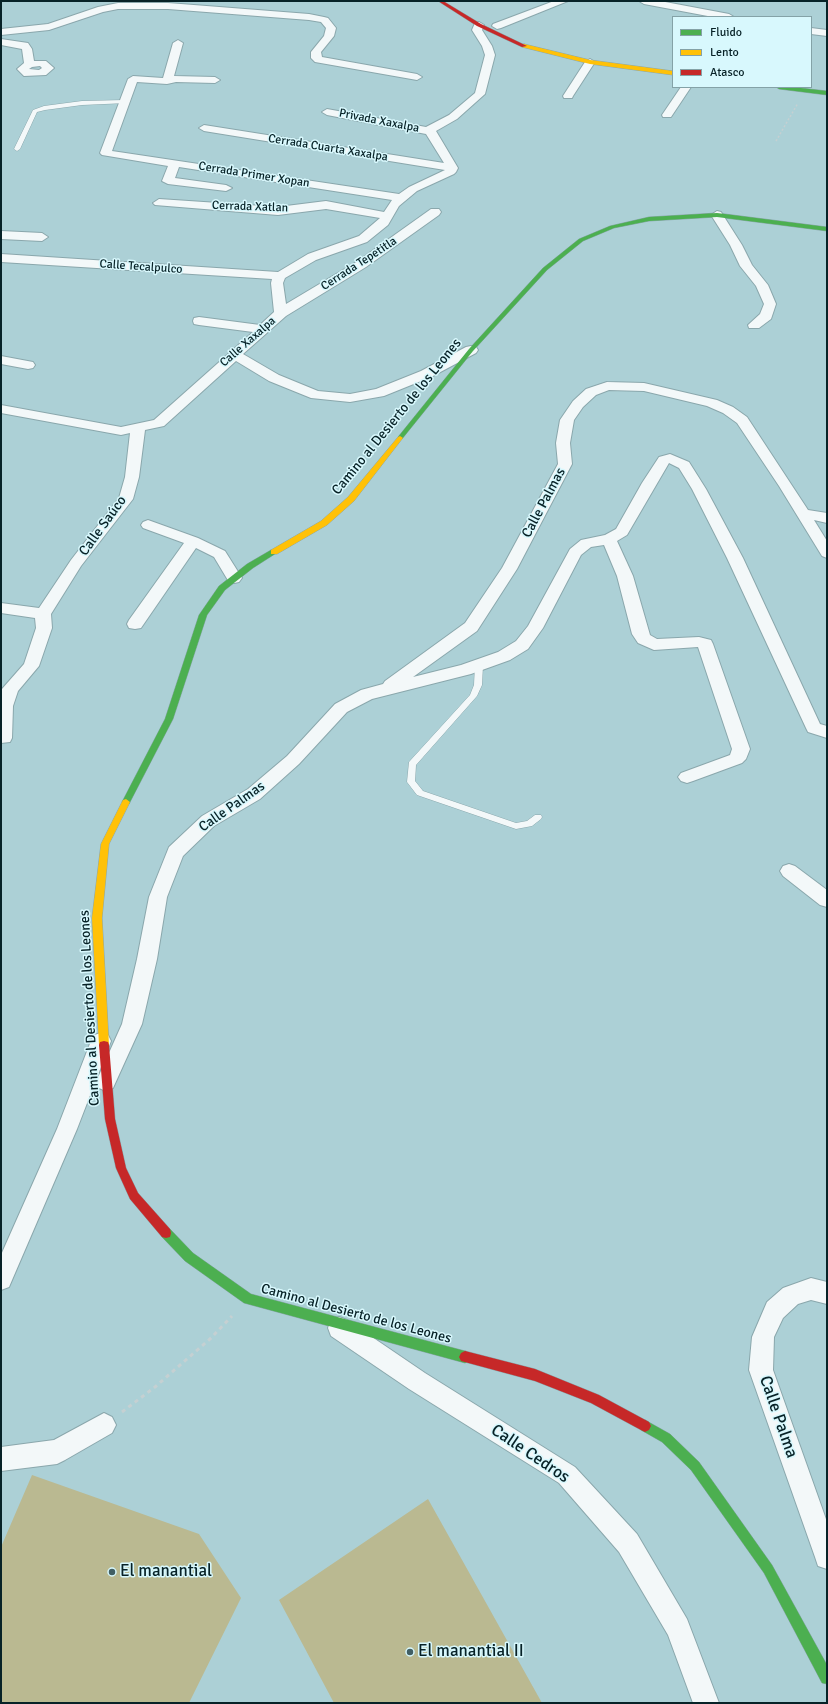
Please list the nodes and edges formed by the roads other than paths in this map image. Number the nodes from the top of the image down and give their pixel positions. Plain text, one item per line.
1 (440, 1) edge
2 (563, 1) edge
3 (644, 1) edge
4 (541, 4) edge
5 (724, 16) edge
6 (479, 25) junction
7 (497, 26) dead end
8 (812, 31) edge
9 (1, 32) edge
10 (827, 33) edge
11 (1, 42) edge
12 (178, 43) dead end
13 (590, 62) junction
14 (29, 64) dead end
15 (672, 73) edge
16 (417, 76) dead end
17 (215, 80) dead end
18 (168, 81) junction
19 (685, 88) edge
20 (788, 88) edge
21 (827, 93) edge
22 (568, 96) dead end
23 (125, 102) junction
24 (327, 112) dead end
25 (666, 115) dead end
26 (204, 128) dead end
27 (430, 131) junction
28 (17, 149) dead end
29 (175, 163) junction
30 (452, 168) junction
31 (226, 188) dead end
32 (402, 198) junction
33 (159, 202) dead end
34 (435, 212) dead end
35 (717, 215) junction
36 (387, 216) junction
37 (827, 228) edge
38 (1, 235) edge
39 (42, 237) dead end
40 (1, 258) edge
41 (280, 276) junction
42 (281, 313) junction
43 (200, 321) dead end
44 (754, 325) dead end
45 (263, 329) junction
46 (471, 350) junction
47 (234, 354) junction
48 (1, 360) edge
49 (28, 364) dead end
50 (1, 410) edge
51 (138, 428) junction
52 (801, 513) junction
53 (827, 518) edge
54 (148, 525) dead end
55 (609, 539) junction
56 (193, 541) junction
57 (827, 553) edge
58 (234, 578) junction
59 (1, 608) edge
60 (43, 614) junction
61 (135, 624) dead end
62 (479, 665) junction
63 (384, 690) junction
64 (827, 732) edge
65 (4, 738) dead end
66 (687, 776) dead end
67 (538, 817) dead end
68 (789, 871) dead end
69 (827, 900) edge
70 (104, 1035) junction
71 (106, 1082) junction
72 (1, 1280) edge
73 (827, 1293) edge
74 (330, 1322) junction
75 (104, 1425) road end
76 (1, 1459) edge
77 (827, 1557) edge
78 (827, 1678) edge
79 (706, 1703) edge

1 - 6 main road
2 - 4 street
3 - 5 street
4 - 7 street
6 - 13 main road
6 - 27 street
8 - 10 street
9 - 16 street
11 - 14 street
12 - 18 street
13 - 15 main road
13 - 22 street
17 - 18 street
18 - 23 street
19 - 25 street
20 - 21 main road
23 - 28 lane
23 - 29 street, Cerrada Primer Xopan
24 - 27 street, Privada Xaxalpa
26 - 30 street, Cerrada Cuarta Xaxalpa
27 - 30 street
29 - 31 street
29 - 32 street, Cerrada Primer Xopan
30 - 32 street
32 - 36 street
33 - 36 street, Cerrada Xatlan
34 - 42 street, Cerrada Tepetitla
35 - 37 main road, Camino al Desierto de los Leones
35 - 44 street
35 - 46 main road, Camino al Desierto de los Leones
36 - 41 street
38 - 39 street
40 - 41 street, Calle Tecalpulco
41 - 42 street, Calle Xaxalpa
42 - 45 street, Calle Xaxalpa
43 - 45 street
45 - 47 street, Calle Xaxalpa
46 - 47 street
46 - 58 main road, Camino al Desierto de los Leones
47 - 51 street, Calle Xaxalpa
48 - 49 street
50 - 51 street, Calle Xaxalpa
51 - 60 street, Calle Saúco
52 - 53 street
52 - 57 street, Calle Palmas
52 - 63 street, Calle Palmas
54 - 56 street
55 - 62 street, Calle Palmas
55 - 64 street, Calle Palmas
55 - 66 street
56 - 58 street
56 - 61 street
58 - 70 main road, Camino al Desierto de los Leones
59 - 60 street
60 - 65 street
62 - 63 street, Calle Palmas
62 - 67 lane
63 - 71 street, Calle Palmas
68 - 69 street
70 - 71 main road, Camino al Desierto de los Leones
70 - 72 street
71 - 74 main road, Camino al Desierto de los Leones
73 - 77 street, Calle Palma
74 - 78 main road, Camino al Desierto de los Leones
74 - 79 street, Calle Cedros
75 - 76 street

